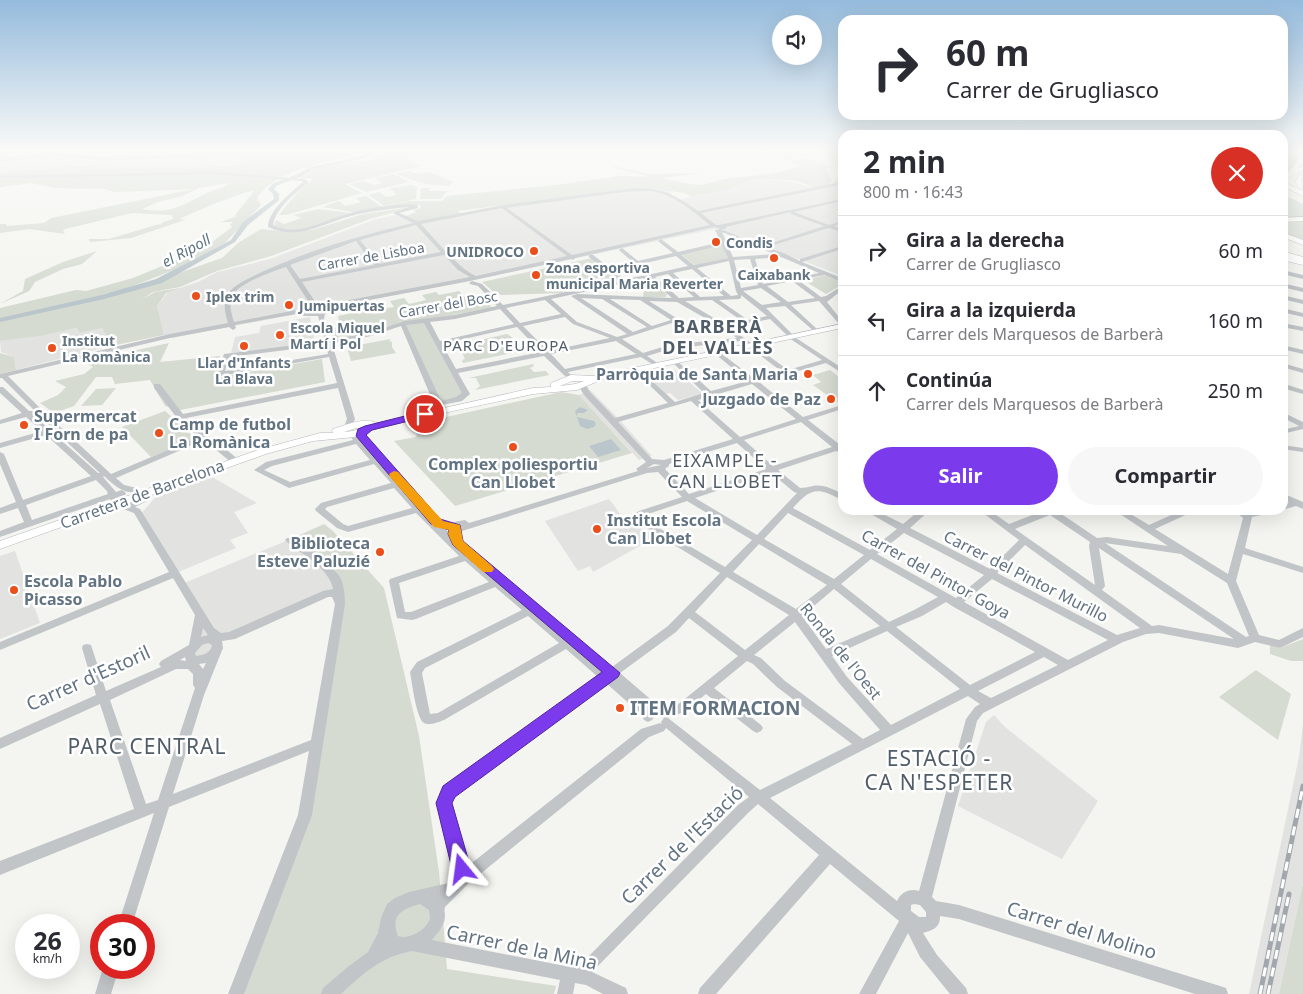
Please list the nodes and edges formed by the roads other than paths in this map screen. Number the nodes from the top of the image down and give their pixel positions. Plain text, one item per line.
1 (290, 197) edge
2 (565, 197) edge
3 (674, 197) edge
4 (772, 197) edge
5 (838, 202) edge
6 (838, 202) edge
7 (502, 207) junction
8 (696, 213) junction
9 (793, 213) junction
10 (1303, 219) edge
11 (1288, 220) edge
12 (838, 223) edge
13 (419, 224) junction
14 (829, 226) junction
15 (718, 228) junction
16 (838, 229) edge
17 (1288, 237) edge
18 (358, 240) junction
19 (661, 241) junction
20 (724, 243) junction
21 (1303, 244) edge
22 (766, 246) junction
23 (1288, 247) edge
24 (838, 248) edge
25 (622, 250) junction
26 (1303, 251) edge
27 (447, 254) junction
28 (677, 254) junction
29 (784, 255) junction
30 (591, 256) junction
31 (574, 258) junction
32 (752, 258) junction
33 (1288, 258) edge
34 (731, 259) junction
35 (802, 260) junction
36 (1303, 262) edge
37 (637, 263) junction
38 (287, 264) junction
39 (378, 266) junction
40 (693, 267) junction
41 (610, 270) junction
42 (669, 272) junction
43 (827, 273) junction
44 (1288, 273) edge
45 (652, 276) junction
46 (838, 276) edge
47 (838, 277) edge
48 (1303, 277) edge
49 (473, 280) junction
50 (794, 280) junction
51 (298, 281) junction
52 (625, 282) junction
53 (762, 286) junction
54 (1288, 286) edge
55 (838, 290) edge
56 (1303, 290) edge
57 (571, 294) junction
58 (741, 294) junction
59 (602, 296) junction
60 (729, 297) junction
61 (547, 298) junction
62 (641, 298) junction
63 (699, 298) junction
64 (713, 298) junction
65 (1288, 298) edge
66 (824, 299) junction
67 (678, 300) junction
68 (1303, 302) edge
69 (786, 303) junction
70 (761, 307) junction
71 (500, 308) junction
72 (1288, 311) edge
73 (318, 312) junction
74 (564, 314) junction
75 (1303, 315) edge
76 (772, 317) junction
77 (838, 319) edge
78 (426, 320) junction
79 (676, 320) junction
80 (747, 322) junction
81 (403, 324) junction
82 (242, 325) dead end
83 (518, 325) junction
84 (1288, 325) edge
85 (232, 326) junction
86 (723, 326) junction
87 (838, 326) edge
88 (652, 328) junction
89 (219, 329) dead end
90 (1303, 329) edge
91 (816, 331) junction
92 (632, 334) junction
93 (792, 336) junction
94 (618, 339) junction
95 (742, 339) junction
96 (328, 343) junction
97 (438, 343) junction
98 (751, 345) junction
99 (1288, 348) edge
100 (716, 352) junction
101 (1303, 352) edge
102 (547, 354) junction
103 (332, 355) junction
104 (643, 355) junction
105 (653, 362) dead end
106 (674, 362) junction
107 (838, 362) edge
108 (830, 363) junction
109 (1288, 367) edge
110 (838, 368) edge
111 (785, 371) junction
112 (1303, 371) edge
113 (453, 372) junction
114 (639, 372) dead end
115 (2, 380) edge
116 (573, 382) junction
117 (754, 382) junction
118 (340, 385) junction
119 (157, 386) dead end
120 (1288, 387) edge
121 (1294, 389) junction
122 (1288, 391) edge
123 (1303, 392) edge
124 (710, 394) junction
125 (17, 397) junction
126 (693, 399) junction
127 (0, 402) edge
128 (673, 404) junction
129 (440, 407) junction
130 (838, 408) edge
131 (33, 412) junction
132 (181, 417) junction
133 (1288, 417) edge
134 (802, 420) junction
135 (614, 421) junction
136 (0, 422) edge
137 (1303, 426) edge
138 (53, 430) junction
139 (356, 430) junction
140 (1288, 430) edge
141 (205, 437) junction
142 (739, 440) junction
143 (0, 446) edge
144 (838, 446) edge
145 (1288, 447) edge
146 (1303, 448) edge
147 (838, 449) edge
148 (0, 454) edge
149 (235, 461) junction
150 (379, 461) junction
151 (655, 464) junction
152 (773, 470) junction
153 (104, 475) junction
154 (399, 484) junction
155 (803, 492) junction
156 (838, 495) edge
157 (117, 496) junction
158 (145, 496) junction
159 (688, 498) junction
160 (1288, 498) edge
161 (21, 503) junction
162 (1300, 505) edge
163 (787, 508) junction
164 (421, 509) junction
165 (138, 510) junction
166 (0, 511) edge
167 (877, 515) edge
168 (920, 515) edge
169 (990, 515) edge
170 (1039, 515) edge
171 (1058, 515) edge
172 (1126, 515) edge
173 (1178, 515) edge
174 (1243, 515) edge
175 (29, 524) junction
176 (1009, 528) junction
177 (903, 529) junction
178 (1148, 529) junction
179 (448, 531) junction
180 (0, 534) edge
181 (758, 538) junction
182 (290, 540) dead end
183 (1025, 540) junction
184 (1095, 541) junction
185 (0, 545) edge
186 (1240, 550) junction
187 (1184, 551) junction
188 (871, 555) junction
189 (469, 556) junction
190 (1303, 570) edge
191 (726, 571) junction
192 (176, 573) junction
193 (990, 574) junction
194 (336, 579) junction
195 (1231, 581) junction
196 (499, 582) junction
197 (834, 584) junction
198 (1096, 591) junction
199 (322, 594) junction
200 (951, 600) junction
201 (340, 604) junction
202 (532, 610) junction
203 (689, 613) junction
204 (200, 614) junction
205 (796, 615) junction
206 (888, 626) junction
207 (1148, 630) junction
208 (1303, 632) edge
209 (215, 638) junction
210 (1117, 640) junction
211 (1251, 640) junction
212 (570, 642) junction
213 (0, 646) edge
214 (87, 648) dead end
215 (1044, 652) junction
216 (215, 653) junction
217 (824, 655) junction
218 (745, 656) junction
219 (193, 658) junction
220 (1067, 666) junction
221 (609, 675) junction
222 (706, 688) junction
223 (969, 689) junction
224 (102, 695) junction
225 (198, 695) junction
226 (992, 704) junction
227 (656, 721) junction
228 (757, 728) dead end
229 (889, 732) junction
230 (0, 738) edge
231 (317, 743) junction
232 (0, 744) edge
233 (862, 745) junction
234 (758, 798) junction
235 (164, 804) junction
236 (142, 812) junction
237 (829, 854) junction
238 (0, 868) edge
239 (464, 878) junction
240 (450, 890) junction
241 (422, 897) junction
242 (887, 900) junction
243 (904, 902) junction
244 (928, 904) junction
245 (436, 912) junction
246 (129, 914) edge
247 (911, 922) junction
248 (388, 923) junction
249 (412, 944) junction
250 (374, 956) junction
251 (568, 976) junction
252 (107, 979) edge
253 (102, 994) edge
254 (236, 994) edge
255 (329, 994) edge
256 (565, 994) edge
257 (620, 994) edge
258 (706, 994) edge
259 (867, 994) edge
260 (960, 994) edge
261 (1220, 994) edge

1 - 13 street
2 - 7 street
3 - 8 street
4 - 8 street
5 - 9 street
6 - 15 street
7 - 13 street
7 - 31 street
8 - 15 street
9 - 14 street
9 - 15 street
10 - 11 highway
12 - 14 street
13 - 18 street
13 - 27 street
14 - 16 street
14 - 22 street
15 - 19 street
15 - 20 street
15 - 22 street
15 - 29 street
15 - 31 street
17 - 21 highway
18 - 38 street
18 - 39 street
19 - 25 street
19 - 28 street
20 - 28 street
20 - 34 street
22 - 35 street
23 - 26 highway
24 - 35 street
25 - 30 street
25 - 37 street
27 - 39 street, Carrer de Lisboa
27 - 49 street
28 - 37 street
28 - 40 street
29 - 32 street, Carrer del Bosc
29 - 43 street
30 - 31 street
30 - 41 street
31 - 49 street
32 - 34 street, Carrer del Bosc
32 - 53 street
33 - 36 highway
34 - 40 street, Carrer del Bosc
34 - 58 street
35 - 46 street
37 - 41 street
37 - 45 street
38 - 51 street
38 - 85 street
39 - 51 street, Carrer de Lisboa
40 - 42 street, Carrer del Bosc
40 - 60 street
41 - 52 street
42 - 45 street, Carrer del Bosc
42 - 63 street
43 - 47 street
43 - 50 street
44 - 48 street
45 - 52 street, Carrer del Bosc
45 - 67 street
49 - 71 street
49 - 73 street
50 - 53 street
50 - 66 street
51 - 73 street
52 - 57 street, Carrer del Bosc
53 - 58 street
53 - 69 street
54 - 56 street
55 - 66 street
57 - 59 street
57 - 61 street, Carrer del Bosc
57 - 74 street
57 - 92 street
58 - 60 street
58 - 70 street
59 - 62 street
59 - 88 street
60 - 64 street
61 - 71 street, Carrer del Bosc
61 - 74 street
62 - 67 street
62 - 79 street
63 - 64 street
63 - 67 street
64 - 80 street
65 - 68 street
66 - 69 street
66 - 77 street
67 - 86 street
69 - 70 street
69 - 91 street
70 - 76 street
71 - 78 street, Carrer del Bosc
71 - 83 street
72 - 75 street
73 - 82 street
73 - 85 street
73 - 96 street
74 - 83 street
74 - 94 street
76 - 80 street
76 - 93 street
78 - 81 street, Carrer del Bosc
78 - 97 street
79 - 86 street
79 - 88 street
80 - 86 street
81 - 96 street, Carrer del Bosc
81 - 129 street
83 - 97 street
83 - 102 street
84 - 90 street
85 - 115 street
86 - 95 street
87 - 91 main road
88 - 92 street
89 - 115 street
91 - 93 main road
92 - 94 street
93 - 98 main road
93 - 108 street
94 - 102 street
94 - 104 street
95 - 98 street
95 - 104 street
96 - 103 street
96 - 103 street, Carrer del Bosc
97 - 113 street
98 - 100 main road
98 - 111 street
99 - 101 street
100 - 106 main road
100 - 117 street
102 - 113 street
102 - 116 street
103 - 118 street
104 - 105 street
104 - 116 street
106 - 116 main road, Carretera de Barcelona
106 - 124 street
107 - 108 street
108 - 110 street
108 - 111 street
109 - 112 street
111 - 117 street
113 - 129 street
114 - 128 street
115 - 125 street
116 - 129 main road, Carretera de Barcelona
116 - 135 street
117 - 124 street
117 - 134 street
118 - 132 street
118 - 139 street
119 - 132 street
120 - 121 street
121 - 122 street
121 - 123 street
124 - 126 street
125 - 127 street
125 - 131 street
126 - 128 street
126 - 142 street
128 - 135 street
129 - 139 main road, Carretera de Barcelona
130 - 134 street
131 - 136 street
131 - 138 street
132 - 141 street
133 - 137 street
134 - 142 street
134 - 144 street
135 - 151 street
137 - 140 street
138 - 143 street
138 - 153 street
139 - 149 main road, Carretera de Barcelona
139 - 150 street
139 - 150 street, Carretera de Barcelona
141 - 149 street
141 - 153 street
142 - 151 street
142 - 152 street
145 - 146 street
147 - 152 street
148 - 161 street
149 - 158 main road, Carretera de Barcelona
150 - 154 street
151 - 159 street
151 - 179 street
152 - 155 street
152 - 159 street
153 - 157 street
153 - 157 street
153 - 161 street
154 - 164 street
154 - 164 street
155 - 156 street
155 - 163 street
157 - 158 main road, Carretera de Barcelona
157 - 158 street
157 - 165 street
157 - 175 street
157 - 185 main road, Carretera de Barcelona
158 - 165 street
159 - 181 street
159 - 191 street, Ronda de l'Oest
160 - 162 street
161 - 166 street
161 - 175 street
163 - 181 street
163 - 188 street, Carrer del Pintor Goya
164 - 179 street
165 - 192 street
167 - 177 street, Carrer del Pintor Murillo
168 - 177 street
169 - 176 street
170 - 176 street
171 - 184 street
172 - 178 street
173 - 178 street
174 - 186 street
175 - 180 street
176 - 183 street
177 - 188 street
177 - 193 street, Carrer del Pintor Murillo
178 - 187 street
179 - 189 street
181 - 191 street
181 - 197 street
182 - 194 street
183 - 193 street
183 - 198 street
184 - 187 street
184 - 198 street
184 - 211 street
186 - 190 street
186 - 195 street
187 - 195 street
188 - 197 street
188 - 200 street, Carrer del Pintor Goya
189 - 196 street
189 - 196 street
191 - 203 street
191 - 205 street, Ronda de l'Oest
192 - 204 street
192 - 213 street
193 - 200 street
193 - 210 street, Carrer del Pintor Murillo
194 - 199 street
194 - 201 street
195 - 211 street
196 - 202 street
197 - 205 street
197 - 206 street
198 - 207 street
199 - 201 street
199 - 209 street
200 - 206 street
200 - 215 street, Carrer del Pintor Goya
201 - 231 street
202 - 212 street
202 - 212 street
203 - 218 street
203 - 221 street
204 - 209 street
204 - 219 street
205 - 217 street, Ronda de l'Oest
205 - 218 street
206 - 217 street
206 - 223 street
207 - 210 street
207 - 211 street
208 - 211 street
209 - 216 street
209 - 219 street
210 - 220 street
212 - 221 street
214 - 224 street
215 - 220 street, Carrer del Pintor Goya
215 - 223 street, Carrer de l'Estació
216 - 219 street
216 - 225 street
217 - 229 street, Ronda de l'Oest
218 - 222 street
218 - 233 street
219 - 224 street, Carrer d'Estoril
219 - 224 street, Carrer d'Estoril
219 - 225 street
220 - 226 street
221 - 227 street
221 - 239 street
222 - 227 street
222 - 228 street
223 - 226 street
223 - 229 street, Carrer de l'Estació
224 - 230 street, Carrer d'Estoril
224 - 232 street, Carrer d'Estoril
224 - 236 street
225 - 235 street
226 - 244 street
227 - 234 street
227 - 239 street
229 - 233 street, Carrer de l'Estació
231 - 235 street
231 - 254 street
233 - 234 street, Carrer de l'Estació
234 - 237 street
234 - 251 street, Carrer de l'Estació
235 - 236 street
235 - 246 street
236 - 238 street
237 - 242 street
237 - 258 street
239 - 240 street
240 - 241 street
240 - 245 street
241 - 245 street
241 - 248 street
242 - 243 street
242 - 247 street
243 - 244 street
243 - 247 street
244 - 247 street
244 - 261 street, Carrer del Molino
245 - 249 street
247 - 259 street
247 - 260 street
248 - 249 street
248 - 250 street
249 - 250 street
249 - 251 street, Carrer de la Mina
250 - 255 street
251 - 256 street
251 - 257 street, Carrer de la Mina
252 - 253 street

